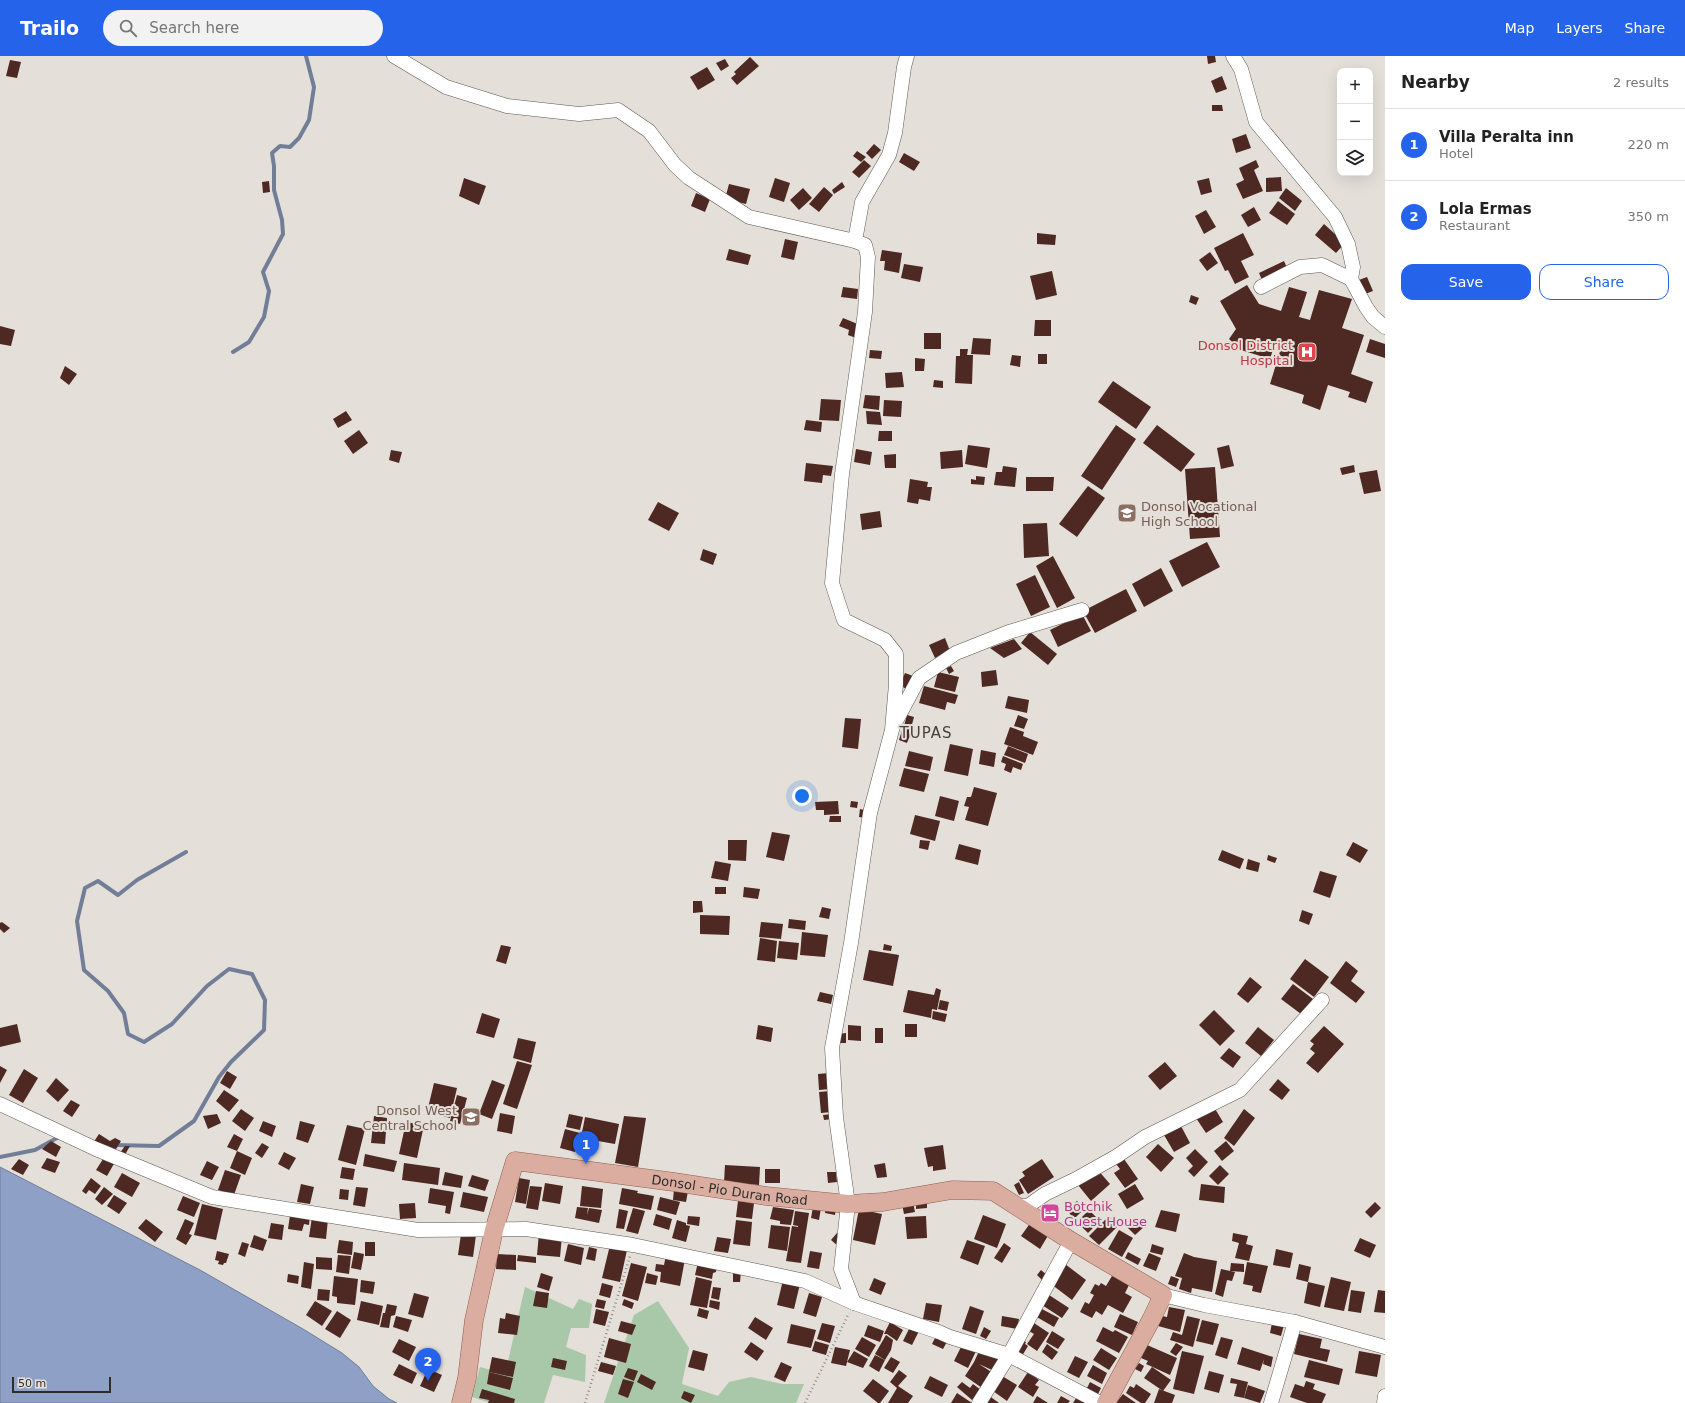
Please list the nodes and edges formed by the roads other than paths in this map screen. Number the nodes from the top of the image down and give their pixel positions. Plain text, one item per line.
1 (394, 56) edge
2 (907, 56) edge
3 (1233, 56) edge
4 (855, 241) junction
5 (1351, 279) junction
6 (1261, 287) dead end
7 (1385, 327) edge
8 (1082, 610) dead end
9 (892, 730) junction
10 (1322, 1000) dead end
11 (0, 1104) edge
12 (848, 1204) junction
13 (1017, 1206) junction
14 (494, 1230) junction
15 (1071, 1241) junction
16 (1163, 1295) junction
17 (854, 1303) junction
18 (1295, 1322) junction
19 (1385, 1347) edge
20 (1009, 1355) junction
21 (1385, 1396) edge
22 (461, 1403) edge
23 (979, 1403) edge
24 (1100, 1403) edge
25 (1106, 1403) edge
26 (1272, 1403) edge
27 (1384, 1403) edge

1 - 4 street
2 - 4 street
3 - 5 street
4 - 9 street
5 - 6 street
5 - 7 street
8 - 9 street
9 - 12 street
10 - 13 street
11 - 14 street
12 - 13 main road, Donsol - Pio Duran Road
12 - 14 main road, Donsol - Pio Duran Road
12 - 17 street
13 - 15 main road, Donsol - Pio Duran Road
14 - 17 street
14 - 22 main road, Donsol - Pio Duran Road
15 - 16 main road, Donsol - Pio Duran Road
15 - 20 street
16 - 18 street
16 - 25 main road
17 - 20 street
18 - 19 street
18 - 26 street
20 - 23 street
20 - 24 street
21 - 27 street

